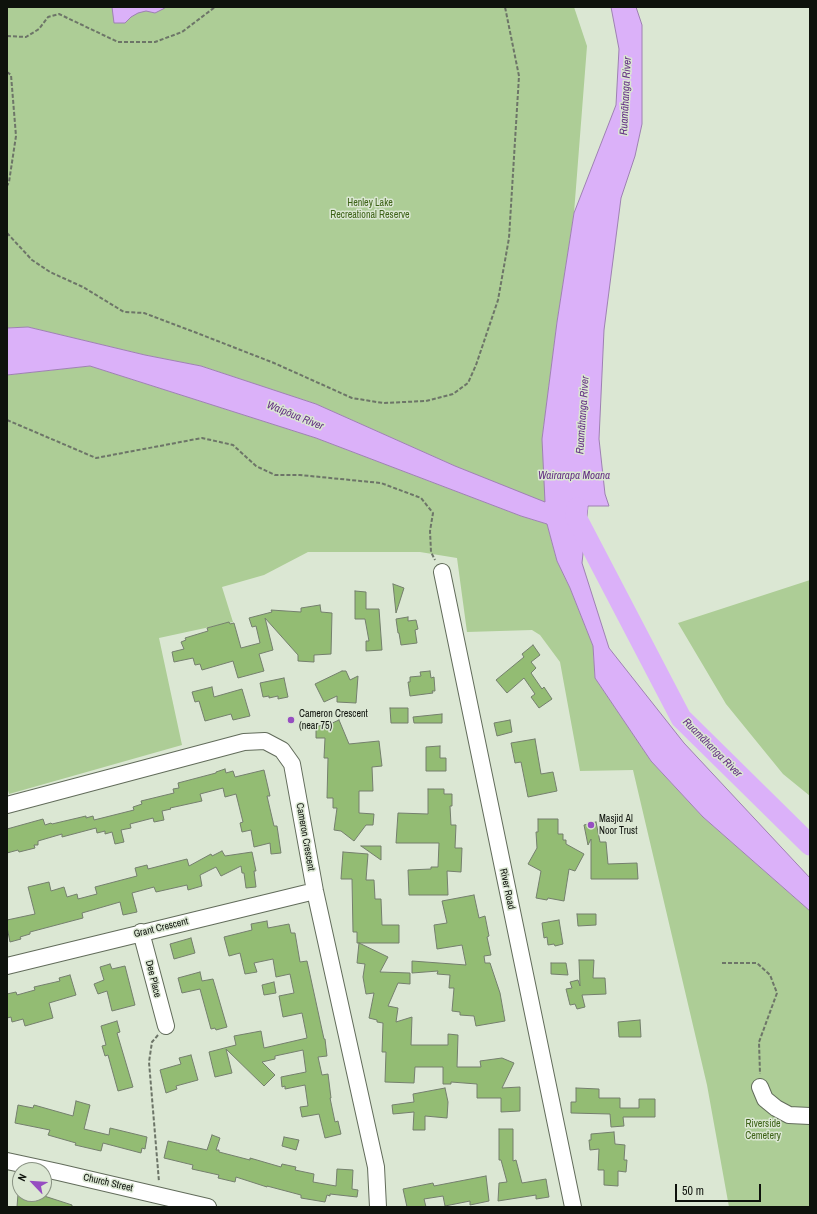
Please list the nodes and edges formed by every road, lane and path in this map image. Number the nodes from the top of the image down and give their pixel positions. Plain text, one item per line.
1 (215, 7) edge
2 (505, 7) edge
3 (7, 36) edge
4 (7, 72) edge
5 (7, 186) edge
6 (7, 233) edge
7 (7, 420) edge
8 (442, 572) joint
9 (7, 805) edge
10 (315, 891) junction
11 (141, 932) junction
12 (722, 963) dead end
13 (7, 966) edge
14 (166, 1026) joint
15 (760, 1087) joint
16 (810, 1116) edge
17 (7, 1161) edge
18 (159, 1201) edge
19 (208, 1207) edge
20 (378, 1207) edge
21 (573, 1207) edge

1 - 3 path
2 - 6 path
4 - 5 path
7 - 8 path
8 - 21 street, River Road
9 - 10 street, Cameron Crescent
10 - 11 street, Grant Crescent
10 - 20 street, Cameron Crescent
11 - 13 street, Grant Crescent
11 - 14 street, Dee Place
12 - 15 path
14 - 18 path
15 - 16 street
17 - 18 street, Church Street
18 - 19 street, Church Street

